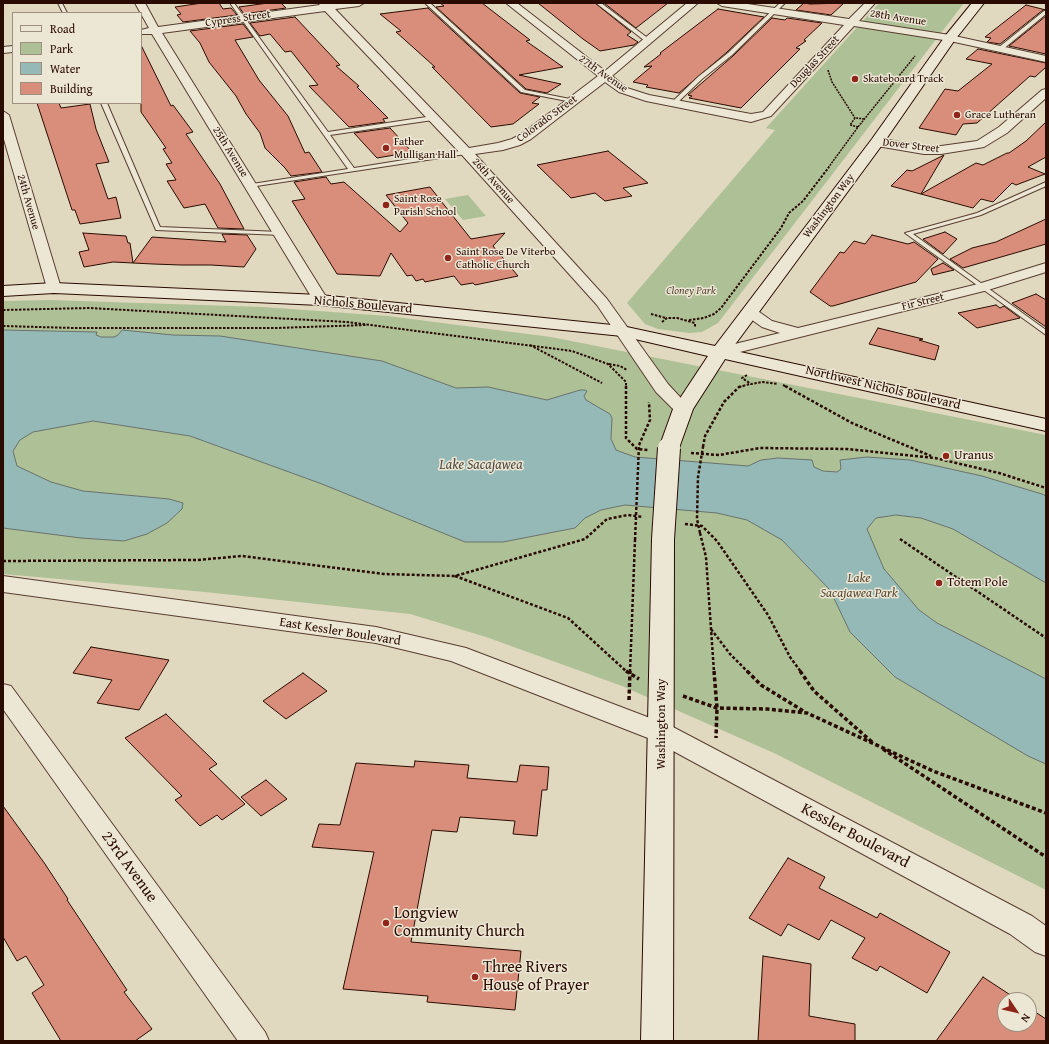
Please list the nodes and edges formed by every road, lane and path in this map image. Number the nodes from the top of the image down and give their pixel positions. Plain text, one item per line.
1 (60, 3) edge
2 (140, 3) edge
3 (232, 3) edge
4 (359, 3) edge
5 (427, 3) edge
6 (511, 3) edge
7 (598, 3) edge
8 (693, 3) edge
9 (722, 3) edge
10 (783, 3) edge
11 (870, 3) edge
12 (978, 3) edge
13 (325, 5) edge
14 (774, 11) junction
15 (64, 12) edge
16 (1046, 12) edge
17 (244, 18) junction
18 (852, 23) junction
19 (155, 30) junction
20 (142, 32) edge
21 (950, 38) junction
22 (647, 40) junction
23 (1000, 49) junction
24 (918, 52) dead end
25 (1046, 59) edge
26 (828, 69) dead end
27 (604, 77) junction
28 (1046, 92) edge
29 (572, 100) junction
30 (104, 104) edge
31 (673, 104) junction
32 (3, 115) edge
33 (757, 117) joint
34 (433, 118) junction
35 (855, 118) junction
36 (866, 119) junction
37 (858, 127) junction
38 (326, 134) junction
39 (877, 142) junction
40 (466, 152) junction
41 (352, 170) junction
42 (1046, 184) edge
43 (252, 186) junction
44 (280, 234) junction
45 (1046, 267) edge
46 (983, 287) junction
47 (54, 288) junction
48 (3, 291) edge
49 (320, 300) junction
50 (3, 310) edge
51 (750, 312) junction
52 (651, 314) dead end
53 (667, 318) junction
54 (689, 320) junction
55 (662, 322) dead end
56 (374, 325) junction
57 (3, 326) edge
58 (694, 327) dead end
59 (622, 331) junction
60 (798, 332) junction
61 (1046, 333) edge
62 (528, 344) junction
63 (720, 352) junction
64 (764, 362) junction
65 (608, 364) junction
66 (634, 373) dead end
67 (602, 383) dead end
68 (751, 384) junction
69 (648, 399) dead end
70 (683, 409) junction
71 (1046, 425) edge
72 (637, 449) dead end
73 (719, 454) dead end
74 (935, 458) junction
75 (1046, 488) edge
76 (650, 518) dead end
77 (671, 531) junction
78 (900, 539) dead end
79 (3, 561) edge
80 (455, 576) junction
81 (3, 584) edge
82 (710, 628) junction
83 (1046, 638) edge
84 (662, 688) junction
85 (3, 692) edge
86 (717, 708) junction
87 (807, 713) junction
88 (662, 733) junction
89 (873, 743) junction
90 (715, 761) junction
91 (1046, 813) edge
92 (1046, 857) edge
93 (1046, 943) edge
94 (255, 1041) edge
95 (658, 1041) edge

1 - 15 lane
2 - 19 street, 25th Avenue
3 - 17 lane
4 - 13 street, Cypress Street
5 - 29 lane
6 - 27 street, 27th Avenue
7 - 22 lane
8 - 22 street, Colorado Street
9 - 14 street, 28th Avenue
10 - 14 lane
11 - 18 street, Douglas Street
12 - 21 main road, Washington Way
13 - 17 street, Cypress Street
13 - 34 street, 26th Avenue
14 - 18 street, 28th Avenue
14 - 31 lane
16 - 23 lane
17 - 19 street, Cypress Street
17 - 38 lane
18 - 21 street, 28th Avenue
18 - 33 street, Douglas Street
19 - 20 street, Cypress Street
19 - 43 street, 25th Avenue
21 - 23 street, 28th Avenue
21 - 39 main road, Washington Way
22 - 27 street, Colorado Street
23 - 25 street, 28th Avenue
24 - 36 path
26 - 35 path
27 - 29 street, Colorado Street
27 - 31 street, 27th Avenue
28 - 39 street, Dover Street
29 - 40 street, Colorado Street
30 - 44 lane
31 - 33 street, 27th Avenue
32 - 47 street, 24th Avenue
34 - 38 lane
34 - 40 street, 26th Avenue
35 - 36 path
35 - 37 path
36 - 37 path
37 - 54 path
38 - 41 lane
39 - 51 main road, Washington Way
40 - 41 lane, Colorado Street
40 - 59 street, 26th Avenue
41 - 43 lane, Colorado Street
42 - 46 lane
43 - 44 street, 25th Avenue
44 - 49 street, 25th Avenue
45 - 46 street, Fir Street
46 - 60 street, Fir Street
46 - 61 lane
47 - 48 main road, Nichols Boulevard
47 - 49 main road, Nichols Boulevard
49 - 59 main road, Nichols Boulevard
50 - 56 path
51 - 60 street, Fir Street
51 - 63 main road, Washington Way
52 - 53 path
53 - 54 path
53 - 55 path
54 - 58 path
56 - 57 path
56 - 62 path
59 - 63 main road, Nichols Boulevard
59 - 70 street
60 - 63 street, Fir Street
62 - 65 path
62 - 67 path
63 - 64 main road, Northwest Nichols Boulevard
63 - 70 main road, Washington Way
64 - 68 path
64 - 71 main road, Northwest Nichols Boulevard
65 - 66 path
65 - 72 path
68 - 74 path
68 - 82 path, bridge
69 - 80 path, bridge
70 - 77 main road, Washington Way, bridge
73 - 74 path
74 - 75 path
76 - 80 path
77 - 84 main road, Washington Way
77 - 89 path
78 - 83 path
79 - 80 path
81 - 88 main road, East Kessler Boulevard
82 - 86 path
82 - 87 path
84 - 86 path
84 - 88 main road, Washington Way
85 - 94 street, 23rd Avenue
86 - 87 path
86 - 90 path
87 - 89 path
88 - 90 main road, Kessler Boulevard
88 - 95 main road, Washington Way
89 - 91 path
89 - 92 path
90 - 93 main road, Kessler Boulevard

